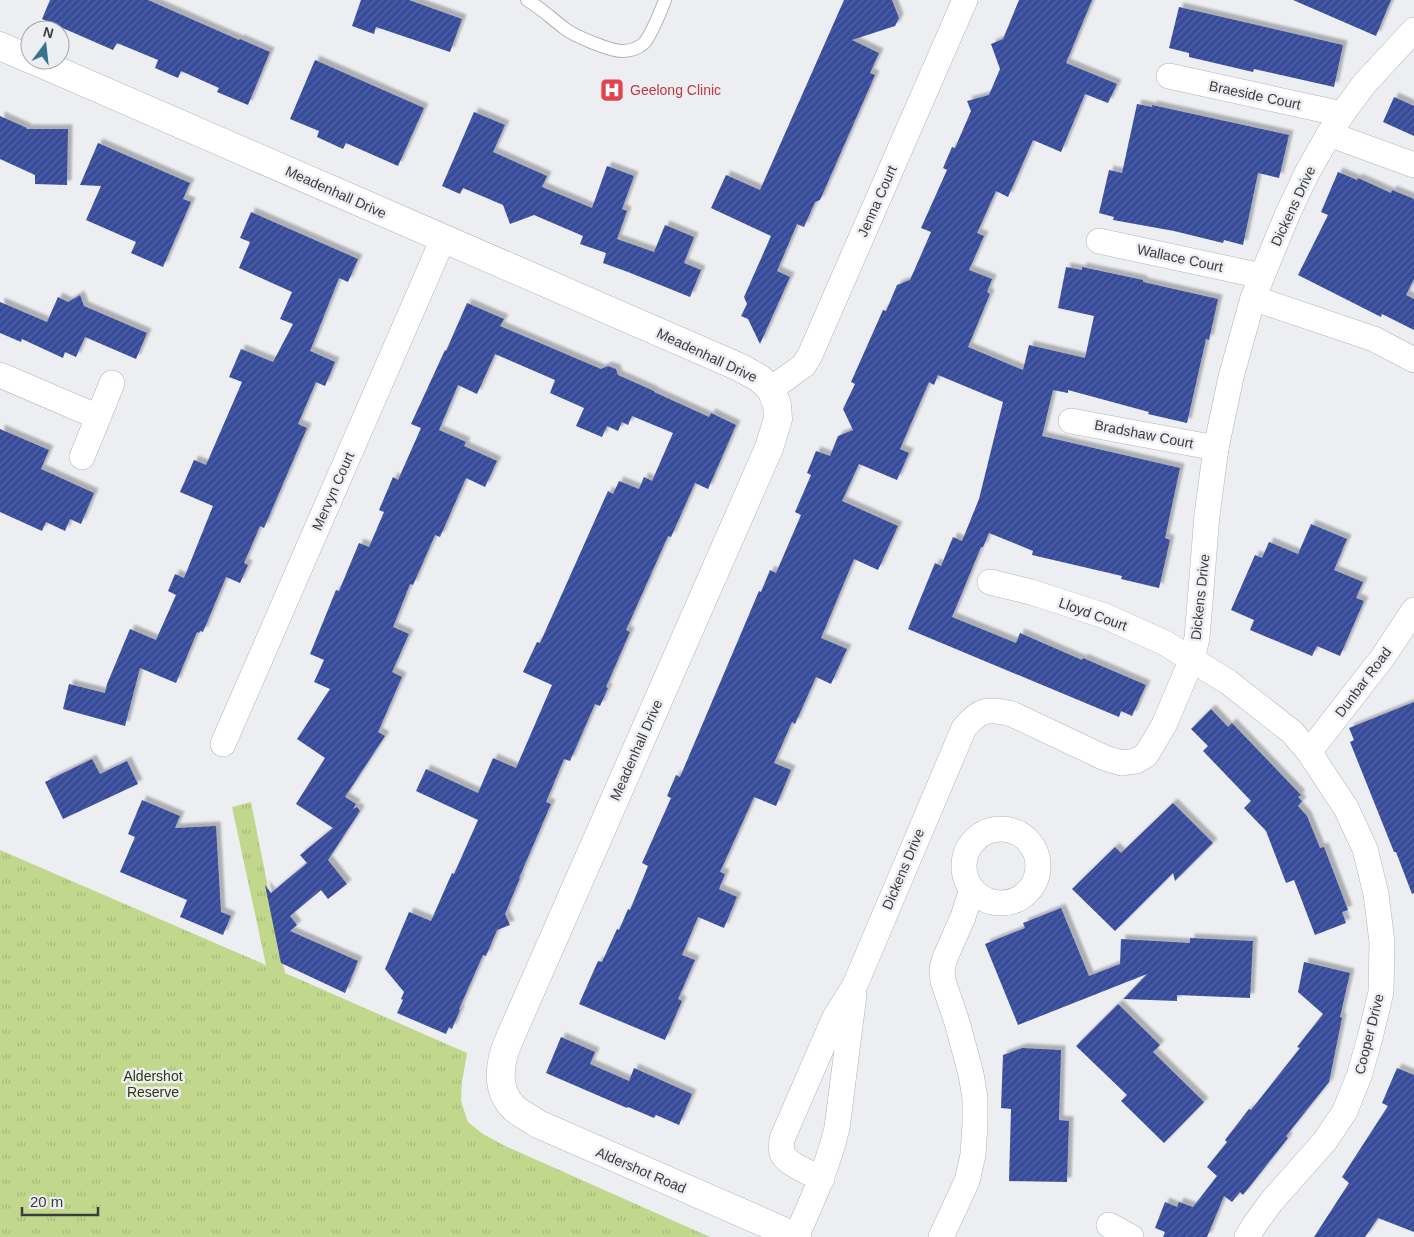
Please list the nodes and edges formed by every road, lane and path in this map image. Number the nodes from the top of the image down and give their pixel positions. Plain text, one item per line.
1 (527, 0) edge
2 (665, 0) edge
3 (965, 0) edge
4 (1414, 30) edge
5 (0, 46) edge
6 (20, 54) edge
7 (56, 70) edge
8 (1168, 76) dead end
9 (1342, 114) junction
10 (1329, 134) junction
11 (1414, 165) edge
12 (443, 239) junction
13 (1099, 241) dead end
14 (1258, 287) junction
15 (1414, 360) edge
16 (0, 375) edge
17 (112, 383) dead end
18 (771, 388) junction
19 (98, 417) junction
20 (1071, 421) dead end
21 (1216, 448) junction
22 (82, 457) dead end
23 (990, 582) dead end
24 (1411, 622) edge
25 (1192, 659) junction
26 (223, 744) dead end
27 (1309, 752) junction
28 (972, 889) dead end
29 (855, 985) junction
30 (816, 1062) junction
31 (844, 1073) junction
32 (501, 1084) joint
33 (822, 1179) junction
34 (1109, 1225) dead end
35 (797, 1237) edge
36 (941, 1237) edge
37 (1131, 1237) edge
38 (1247, 1237) edge

1 - 2 lane
3 - 18 street, Jenna Court
4 - 9 street, Dickens Drive
5 - 6 street, Meadenhall Drive
7 - 12 street, Meadenhall Drive
8 - 9 street, Braeside Court
9 - 10 street, Dickens Drive
10 - 11 street
10 - 14 street, Dickens Drive
12 - 18 street, Meadenhall Drive
12 - 26 street, Mervyn Court
13 - 14 street, Wallace Court
14 - 15 street
14 - 21 street, Dickens Drive
16 - 19 street
17 - 19 street
18 - 32 street, Meadenhall Drive
19 - 22 street
20 - 21 street, Bradshaw Court
21 - 25 street, Dickens Drive
23 - 25 street, Lloyd Court
24 - 27 street, Dunbar Road
25 - 27 street, Cooper Drive
25 - 29 street, Dickens Drive
27 - 38 street, Cooper Drive
28 - 36 street
29 - 30 street, Dickens Drive
29 - 31 street, Dickens Drive
30 - 31 street
30 - 33 street, Dickens Drive
31 - 33 street, Dickens Drive
32 - 35 street, Aldershot Road
33 - 35 street, Dickens Drive
34 - 37 street

